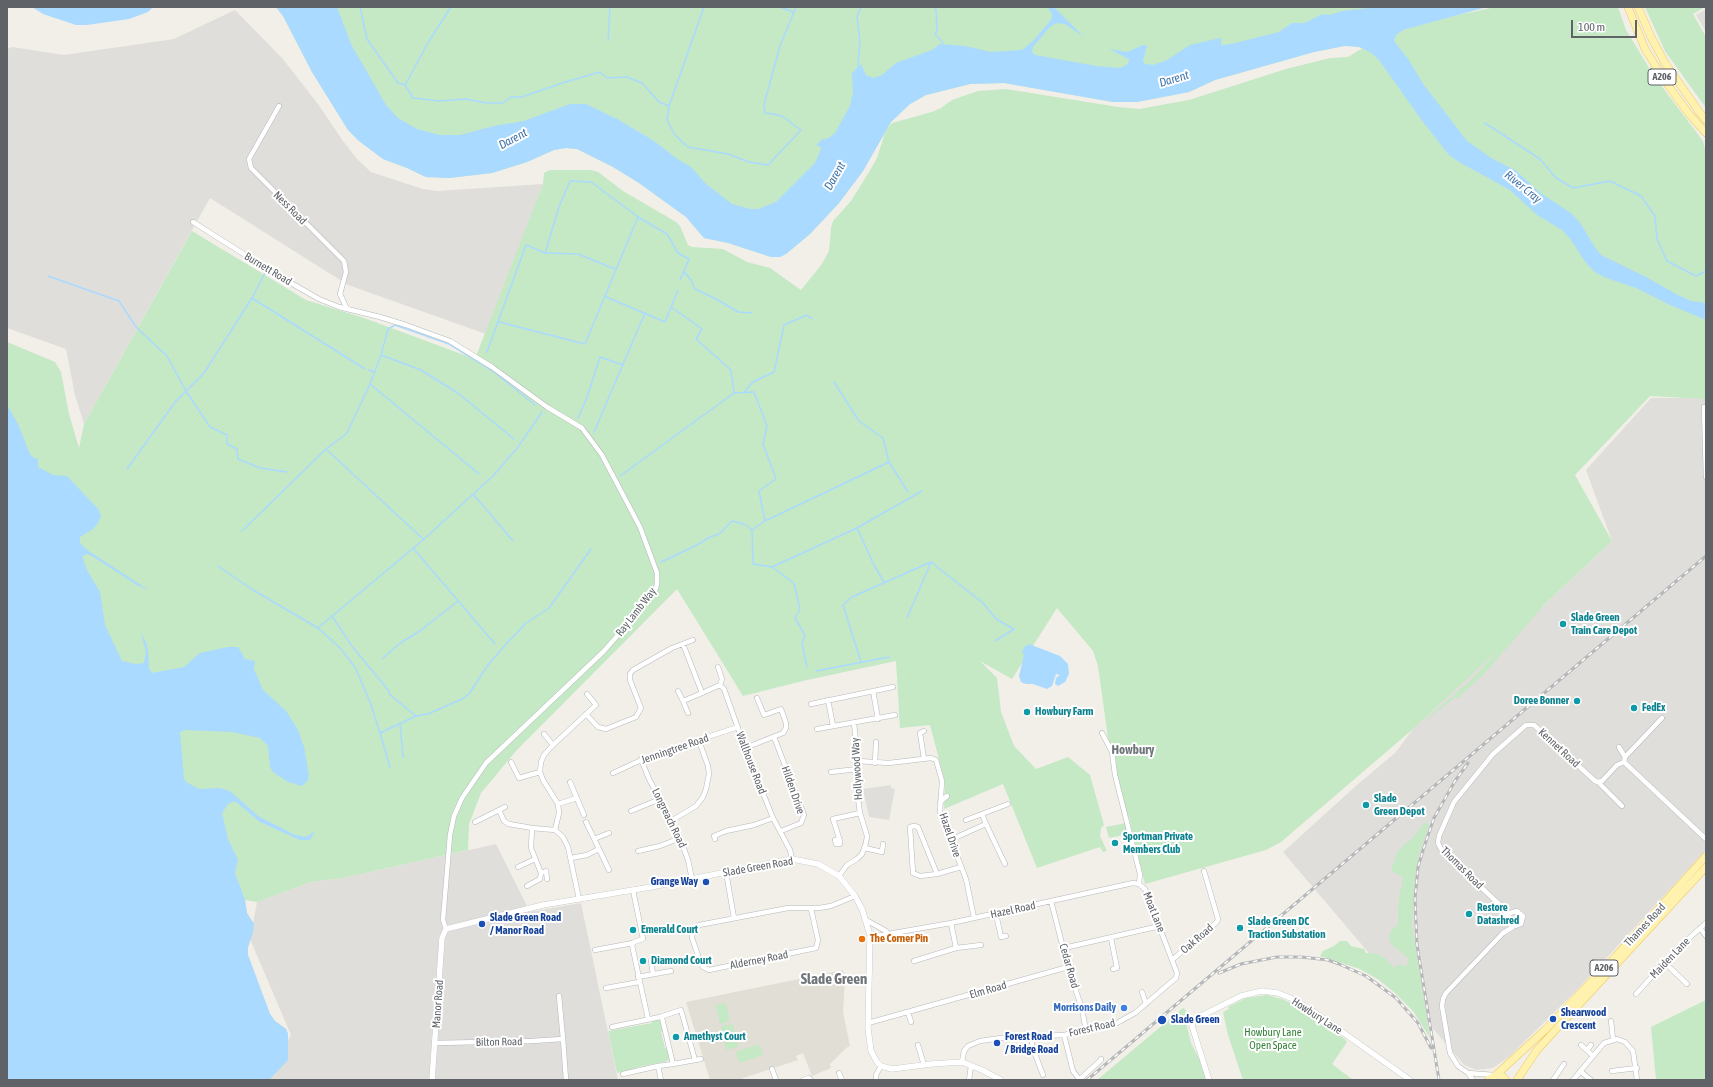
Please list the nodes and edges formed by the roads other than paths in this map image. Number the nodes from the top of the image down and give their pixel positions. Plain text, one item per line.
1 (1628, 7) edge
2 (1638, 7) edge
3 (279, 106) dead end
4 (1706, 120) edge
5 (1706, 133) edge
6 (193, 222) dead end
7 (347, 309) junction
8 (450, 341) joint
9 (1704, 407) dead end
10 (1706, 477) edge
11 (693, 640) dead end
12 (683, 644) junction
13 (718, 667) dead end
14 (720, 685) junction
15 (893, 687) dead end
16 (678, 691) dead end
17 (873, 691) junction
18 (702, 693) junction
19 (587, 694) dead end
20 (757, 698) dead end
21 (828, 700) junction
22 (683, 701) junction
23 (811, 704) dead end
24 (688, 713) dead end
25 (586, 714) junction
26 (895, 715) dead end
27 (878, 718) junction
28 (1662, 718) dead end
29 (854, 723) junction
30 (833, 726) junction
31 (738, 728) junction
32 (816, 729) dead end
33 (924, 732) dead end
34 (1102, 733) dead end
35 (544, 734) dead end
36 (774, 737) junction
37 (698, 741) junction
38 (876, 742) dead end
39 (553, 745) junction
40 (1619, 747) dead end
41 (745, 748) junction
42 (1501, 748) joint
43 (1625, 757) junction
44 (641, 759) junction
45 (924, 759) junction
46 (511, 762) dead end
47 (858, 762) junction
48 (1624, 762) junction
49 (876, 763) junction
50 (858, 769) junction
51 (540, 772) junction
52 (831, 772) dead end
53 (613, 773) dead end
54 (570, 782) dead end
55 (1598, 782) junction
56 (947, 796) dead end
57 (576, 798) junction
58 (660, 798) junction
59 (940, 802) junction
60 (558, 804) junction
61 (1008, 804) dead end
62 (1622, 806) dead end
63 (505, 807) dead end
64 (499, 810) junction
65 (631, 811) dead end
66 (860, 813) junction
67 (982, 814) junction
68 (584, 815) dead end
69 (773, 818) junction
70 (966, 820) dead end
71 (672, 821) junction
72 (476, 822) dead end
73 (586, 822) dead end
74 (986, 824) junction
75 (532, 828) junction
76 (555, 830) junction
77 (780, 831) junction
78 (609, 833) dead end
79 (714, 836) dead end
80 (680, 838) junction
81 (594, 839) junction
82 (839, 839) dead end
83 (1706, 839) edge
84 (950, 840) junction
85 (883, 844) dead end
86 (865, 848) junction
87 (599, 849) junction
88 (638, 851) dead end
89 (1706, 856) edge
90 (571, 858) junction
91 (535, 859) junction
92 (792, 859) junction
93 (448, 860) joint
94 (1005, 864) dead end
95 (518, 867) dead end
96 (961, 867) junction
97 (1706, 867) edge
98 (609, 870) dead end
99 (1204, 871) dead end
100 (541, 872) junction
101 (726, 872) junction
102 (937, 874) junction
103 (839, 876) junction
104 (692, 879) junction
105 (547, 880) dead end
106 (1138, 884) junction
107 (527, 886) dead end
108 (633, 890) junction
109 (855, 896) junction
110 (579, 899) junction
111 (1051, 901) junction
112 (1502, 907) junction
113 (811, 909) junction
114 (1514, 911) junction
115 (996, 914) junction
116 (734, 918) junction
117 (974, 918) junction
118 (1508, 919) junction
119 (866, 920) junction
120 (951, 923) junction
121 (1706, 923) edge
122 (1160, 926) junction
123 (1514, 926) junction
124 (1700, 928) junction
125 (446, 929) junction
126 (888, 934) junction
127 (1503, 934) junction
128 (1006, 936) dead end
129 (1706, 936) edge
130 (871, 938) junction
131 (1111, 938) junction
132 (633, 944) junction
133 (981, 945) dead end
134 (956, 948) junction
135 (1064, 948) junction
136 (595, 950) dead end
137 (1172, 960) junction
138 (651, 961) dead end
139 (914, 961) dead end
140 (1664, 962) junction
141 (1068, 967) junction
142 (1117, 968) dead end
143 (670, 971) dead end
144 (653, 974) junction
145 (1176, 978) joint
146 (639, 979) junction
147 (1687, 984) dead end
148 (606, 988) dead end
149 (1142, 992) dead end
150 (1636, 994) dead end
151 (559, 996) dead end
152 (1146, 1004) junction
153 (908, 1012) junction
154 (660, 1017) junction
155 (648, 1019) junction
156 (1611, 1021) dead end
157 (911, 1022) dead end
158 (868, 1023) junction
159 (612, 1027) dead end
160 (1086, 1031) junction
161 (1064, 1035) junction
162 (1032, 1036) junction
163 (563, 1039) junction
164 (1614, 1039) junction
165 (435, 1043) junction
166 (918, 1045) dead end
167 (1581, 1045) dead end
168 (1591, 1045) dead end
169 (1587, 1050) junction
170 (1593, 1056) junction
171 (1101, 1058) dead end
172 (701, 1059) dead end
173 (695, 1060) junction
174 (962, 1062) junction
175 (673, 1064) junction
176 (1564, 1064) dead end
177 (924, 1065) junction
178 (658, 1066) junction
179 (881, 1066) junction
180 (971, 1066) junction
181 (1637, 1068) junction
182 (772, 1069) dead end
183 (1580, 1071) junction
184 (1612, 1071) dead end
185 (839, 1073) dead end
186 (1468, 1073) junction
187 (623, 1074) dead end
188 (1043, 1075) dead end
189 (1493, 1077) edge
190 (1409, 1079) edge
191 (432, 1080) edge
192 (566, 1080) edge
193 (661, 1080) edge
194 (776, 1080) edge
195 (803, 1080) edge
196 (811, 1080) edge
197 (842, 1080) edge
198 (876, 1080) edge
199 (969, 1080) edge
200 (1001, 1080) edge
201 (1209, 1080) edge
202 (1473, 1080) edge
203 (1506, 1080) edge
204 (1517, 1080) edge
205 (1553, 1080) edge
206 (1573, 1080) edge
207 (1591, 1080) edge
208 (1637, 1080) edge

1 - 5 main road, A206
2 - 4 main road, A206
3 - 7 street, Ness Road
6 - 7 street, Burnett Road
7 - 8 street, Burnett Road
8 - 93 street, Ray Lamb Way
9 - 10 street
11 - 12 street
12 - 18 street
12 - 25 street
13 - 14 street, Wallhouse Road
14 - 18 street
14 - 31 street, Wallhouse Road
15 - 17 street
16 - 22 street
17 - 21 street
17 - 27 street
18 - 22 street
19 - 25 street
20 - 36 street
21 - 23 street
21 - 30 street
22 - 24 street
25 - 39 street
26 - 27 street, Hollywood Way
27 - 29 street, Hollywood Way
28 - 43 street
29 - 30 street, Hollywood Way
29 - 47 street, Hollywood Way
30 - 32 street, Hollywood Way
31 - 37 street, Jenningtree Road
31 - 41 street, Wallhouse Road
33 - 45 street
34 - 106 street, Moat Lane
35 - 39 street
36 - 41 street
36 - 77 street, Hilden Drive
37 - 44 street, Jenningtree Road
37 - 71 street
38 - 49 street
39 - 51 street
40 - 43 street
41 - 69 street, Wallhouse Road
42 - 55 street, Kennet Road
42 - 112 street, Thomas Road
43 - 48 street
44 - 53 street, Jenningtree Road
44 - 58 street, Longreach Road
45 - 49 street
45 - 59 street, Hazel Drive
46 - 51 street
47 - 49 street
47 - 50 street, Hollywood Way
48 - 55 street
48 - 83 street
50 - 52 street
50 - 66 street, Hollywood Way
51 - 60 street
54 - 57 street
55 - 62 street, Kennet Road
56 - 59 street, Hazel Drive
57 - 60 street
57 - 68 street
58 - 65 street
58 - 71 street, Longreach Road
59 - 84 street, Hazel Drive
60 - 76 street
61 - 67 street
63 - 64 street
64 - 72 street
64 - 75 street
66 - 82 street
66 - 86 street, Hollywood Way
67 - 70 street
67 - 74 street
69 - 77 street, Wallhouse Road
69 - 79 street
71 - 80 street, Longreach Road
73 - 81 street
74 - 84 street
74 - 94 street
75 - 76 street
75 - 91 street
76 - 90 street
77 - 92 street, Wallhouse Road
78 - 81 street
80 - 88 street
80 - 104 street, Longreach Road
81 - 87 street
84 - 96 street, Hazel Drive
85 - 86 street
86 - 103 street
87 - 90 street
87 - 98 street
89 - 189 main road, Thames Road / A206
90 - 110 street
91 - 95 street
91 - 100 street
92 - 101 street, Slade Green Road
92 - 103 street, Slade Green Road
93 - 125 street, Manor Road
96 - 102 street, Hazel Drive
96 - 117 street, Hazel Drive
97 - 204 main road, Thames Road / A206
99 - 137 street, Oak Road
100 - 105 street
100 - 107 street
101 - 104 street, Slade Green Road
101 - 116 street
102 - 102 street, Hazel Drive
103 - 109 street, Slade Green Road
104 - 108 street, Slade Green Road
106 - 111 street, Hazel Road
106 - 122 street, Moat Lane
108 - 110 street, Slade Green Road
108 - 132 street
109 - 113 street, Alderney Road
109 - 119 street, Slade Green Road
110 - 125 street
111 - 115 street, Hazel Road
111 - 135 street, Cedar Road
112 - 114 street, Thomas Road
112 - 118 street, Thomas Road
113 - 116 street, Alderney Road
113 - 116 street, Alderney Road
114 - 118 street
114 - 123 street
115 - 117 street, Hazel Road
115 - 128 street
117 - 120 street, Hazel Road
118 - 123 street, Thomas Road
118 - 127 street
119 - 126 street
119 - 130 street, Slade Green Road
120 - 126 street, Hazel Road
120 - 134 street
121 - 124 street, Maiden Lane
122 - 131 street
122 - 137 street, Moat Lane
123 - 127 street
124 - 129 street
124 - 140 street, Maiden Lane
125 - 165 street, Manor Road
126 - 130 street, Hazel Road
127 - 186 street
130 - 158 street, Slade Green Road
131 - 135 street
131 - 142 street
132 - 136 street
132 - 146 street
133 - 134 street
134 - 139 street
135 - 141 street, Cedar Road
137 - 145 street, Moat Lane
138 - 144 street
140 - 147 street
140 - 150 street, Maiden Lane
141 - 153 street, Elm Road
141 - 160 street, Cedar Road
143 - 144 street
144 - 146 street
145 - 152 street, Forest Road
146 - 148 street
146 - 155 street
149 - 152 street
151 - 163 street
152 - 160 street, Forest Road
153 - 157 street
153 - 158 street, Elm Road
154 - 155 street
154 - 173 street
154 - 175 street
155 - 159 street
156 - 164 street
158 - 179 street, Slade Green Road
160 - 161 street, Forest Road
161 - 162 street, Forest Road
161 - 171 street
162 - 174 street, Forest Road
162 - 188 street
163 - 165 street, Bilton Road
163 - 192 street
164 - 170 street
164 - 181 street
165 - 191 street, Manor Road
166 - 177 street
167 - 169 street
168 - 169 street
169 - 170 street
170 - 183 street
172 - 173 street
173 - 175 street
174 - 177 street
174 - 180 street
175 - 178 street
176 - 205 street
177 - 179 street
178 - 187 street
178 - 193 street
179 - 198 street
180 - 199 street
180 - 200 street
181 - 184 street
181 - 208 street
182 - 194 street
183 - 206 street
183 - 207 street
185 - 197 street
186 - 189 street
186 - 202 street
189 - 203 main road
190 - 201 street, Howbury Lane
195 - 196 street

